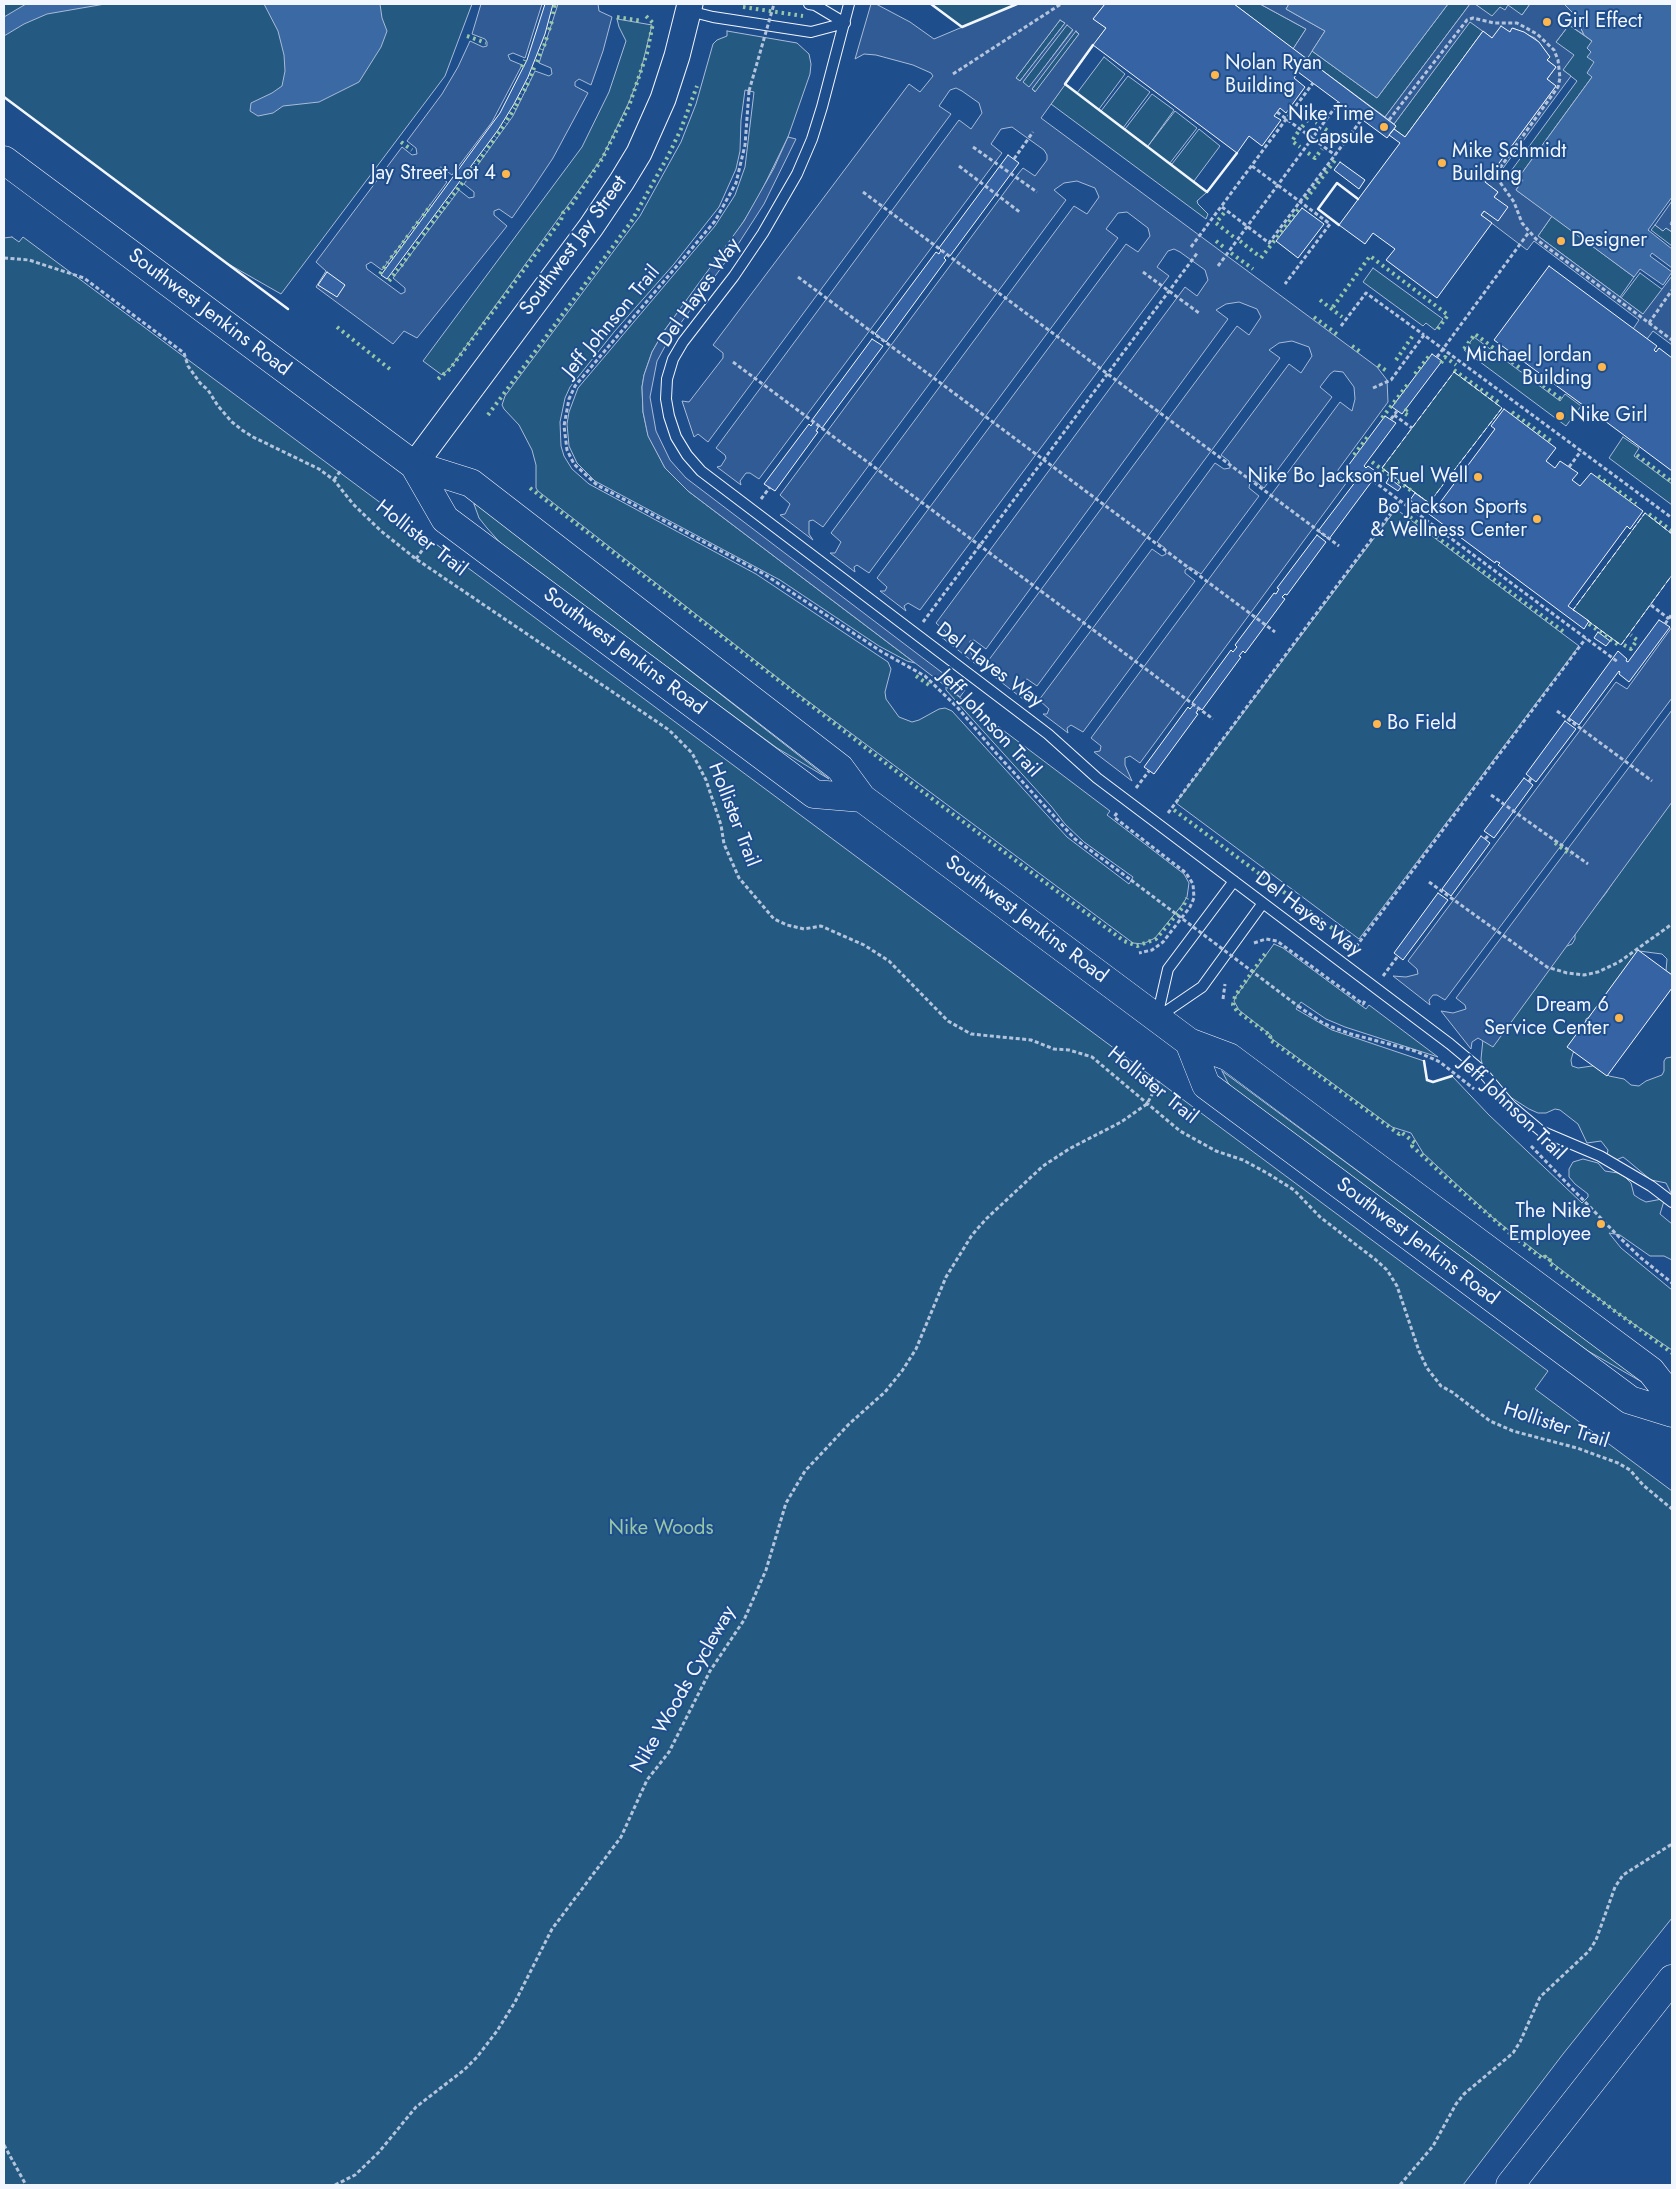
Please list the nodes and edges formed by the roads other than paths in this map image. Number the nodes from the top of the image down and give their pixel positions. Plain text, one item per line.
1 (809, 4) edge
2 (849, 4) edge
3 (689, 7) edge
4 (845, 23) junction
5 (4, 160) edge
6 (414, 465) junction
7 (862, 798) junction
8 (1234, 881) junction
9 (1263, 903) junction
10 (1157, 1018) junction
11 (1189, 1042) junction
12 (1672, 1202) edge
13 (1672, 1398) edge
14 (1672, 1412) edge
15 (1672, 1979) edge
16 (1510, 2185) edge

1 - 4 lane
2 - 4 lane, Del Hayes Way
3 - 4 lane
3 - 6 street, Southwest Jay Street
4 - 8 lane, Del Hayes Way
5 - 6 main road, Southwest Jenkins Road
6 - 7 main road, Southwest Jenkins Road
6 - 7 main road, Southwest Jenkins Road
7 - 10 main road, Southwest Jenkins Road
8 - 9 lane, Del Hayes Way
8 - 10 lane
9 - 10 lane
9 - 12 lane, Del Hayes Way
10 - 11 main road, Southwest Jenkins Road
11 - 13 main road, Southwest Jenkins Road
11 - 14 main road, Southwest Jenkins Road
15 - 16 main road

